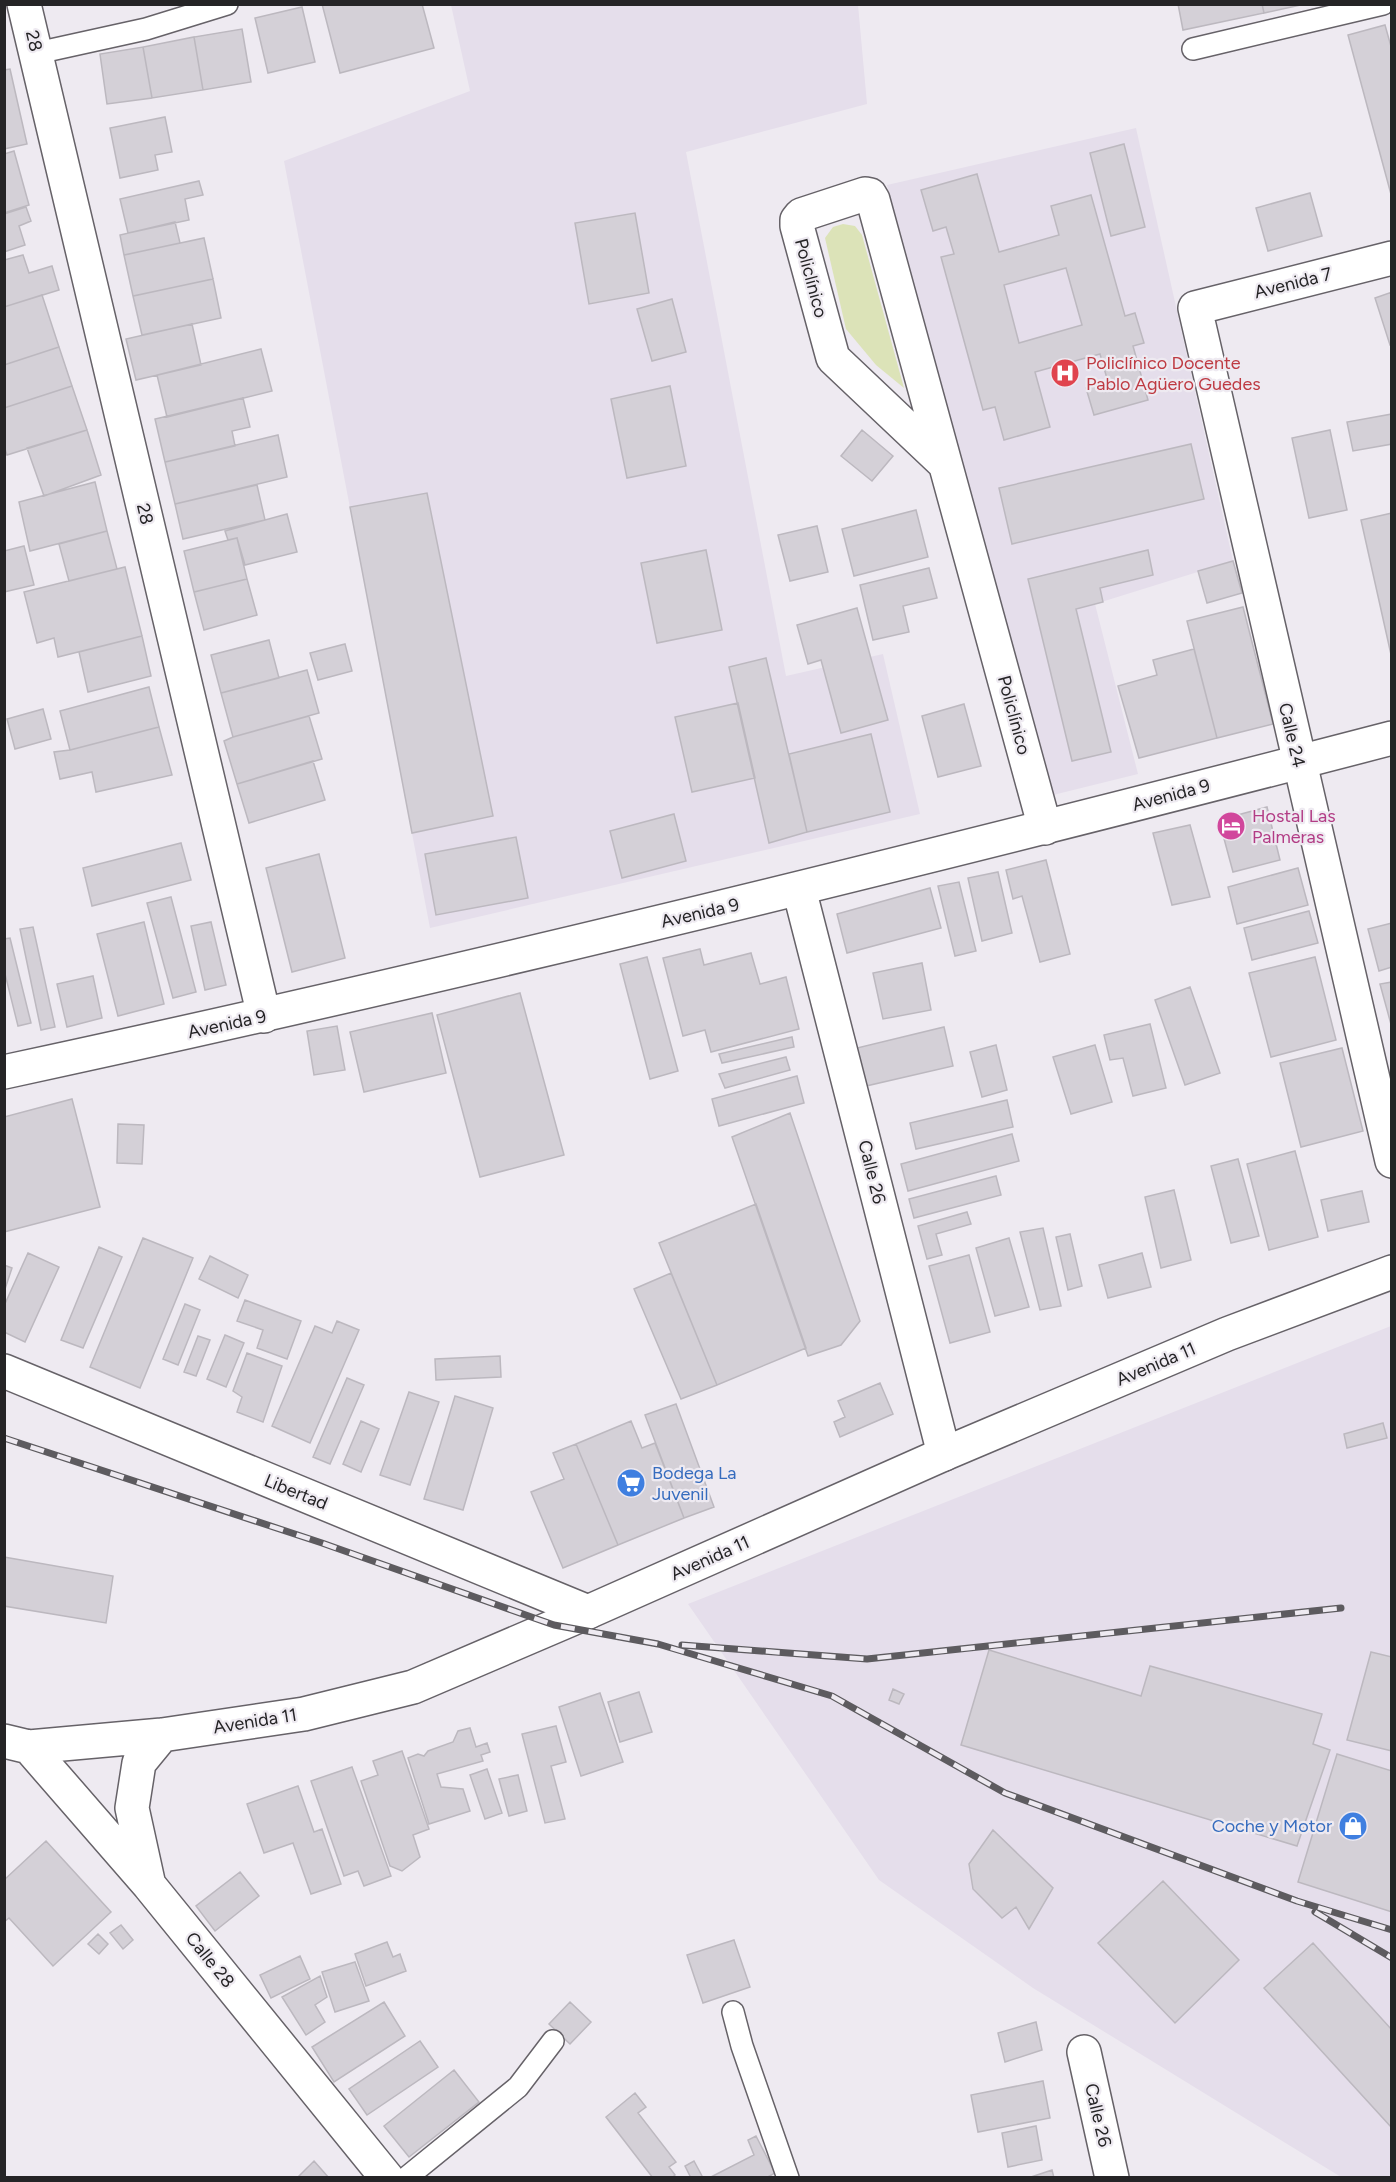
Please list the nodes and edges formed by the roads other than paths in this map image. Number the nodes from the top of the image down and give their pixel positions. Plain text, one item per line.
1 (227, 4) edge
2 (1383, 4) edge
3 (26, 8) edge
4 (1193, 49) dead end
5 (37, 53) junction
6 (1392, 258) edge
7 (1196, 308) joint
8 (945, 464) junction
9 (1392, 738) edge
10 (1298, 762) junction
11 (1046, 828) junction
12 (799, 889) junction
13 (264, 1016) junction
14 (4, 1072) edge
15 (1392, 1161) edge
16 (1392, 1272) edge
17 (4, 1371) edge
18 (944, 1454) junction
19 (588, 1612) junction
20 (162, 1735) junction
21 (17, 1744) edge
22 (149, 1885) junction
23 (733, 2012) dead end
24 (553, 2040) dead end
25 (1084, 2052) dead end
26 (387, 2178) edge
27 (406, 2178) edge
28 (788, 2178) edge
29 (1112, 2178) edge

1 - 5 lane
2 - 4 lane
3 - 5 street, 28
5 - 13 street, 28
6 - 7 street, Avenida 7
7 - 10 street, Calle 24
8 - 8 street, Policlínico
8 - 11 street, Policlínico
9 - 10 street, Avenida 9
10 - 11 street, Avenida 9
10 - 15 street, Calle 24
11 - 12 street, Avenida 9
12 - 13 street, Avenida 9
12 - 18 street, Calle 26
13 - 14 street, Avenida 9
16 - 18 street, Avenida 11
17 - 19 street, Libertad
18 - 19 street, Avenida 11
19 - 20 street, Avenida 11
20 - 21 street, Avenida 11
20 - 22 street
21 - 22 street, Calle 28
22 - 26 street, Calle 28
23 - 28 lane
24 - 27 lane
25 - 29 street, Calle 26

